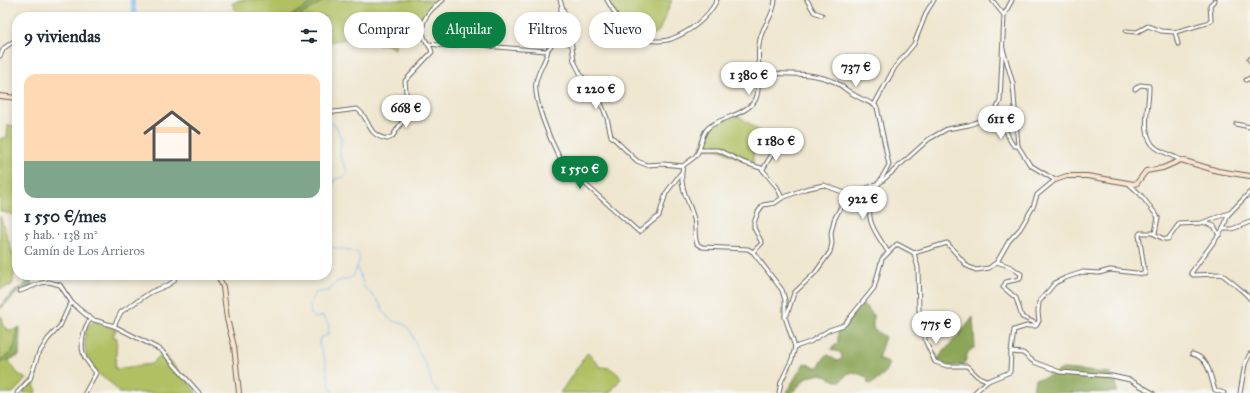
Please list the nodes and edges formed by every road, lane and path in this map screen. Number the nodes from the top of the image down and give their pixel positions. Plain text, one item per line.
1 (443, 0) edge
2 (560, 0) edge
3 (607, 0) edge
4 (717, 0) edge
5 (775, 0) edge
6 (807, 0) edge
7 (932, 0) edge
8 (992, 0) edge
9 (1012, 0) edge
10 (1215, 0) edge
11 (560, 5) junction
12 (560, 12) edge
13 (563, 12) edge
14 (822, 15) dead end
15 (1004, 15) junction
16 (1126, 31) dead end
17 (1175, 32) junction
18 (12, 43) edge
19 (429, 44) junction
20 (1178, 44) dead end
21 (572, 48) edge
22 (1003, 49) junction
23 (548, 50) joint
24 (0, 56) edge
25 (744, 70) dead end
26 (758, 74) junction
27 (1250, 78) edge
28 (1246, 80) dead end
29 (1135, 88) dead end
30 (0, 96) edge
31 (12, 97) edge
32 (874, 105) junction
33 (997, 108) junction
34 (332, 113) edge
35 (1236, 124) dead end
36 (1250, 127) edge
37 (777, 146) dead end
38 (1018, 146) junction
39 (698, 150) junction
40 (1181, 160) junction
41 (683, 166) junction
42 (763, 169) junction
43 (681, 174) junction
44 (1250, 176) edge
45 (1055, 180) junction
46 (879, 184) junction
47 (1130, 185) junction
48 (1250, 192) edge
49 (850, 195) junction
50 (782, 198) junction
51 (1229, 213) junction
52 (1250, 222) edge
53 (1201, 223) junction
54 (1224, 229) junction
55 (1154, 234) junction
56 (1219, 235) junction
57 (753, 252) junction
58 (888, 252) junction
59 (914, 253) junction
60 (997, 262) junction
61 (173, 280) edge
62 (220, 280) edge
63 (20, 291) dead end
64 (1250, 299) edge
65 (72, 303) junction
66 (785, 317) junction
67 (91, 319) junction
68 (1037, 324) junction
69 (114, 326) junction
70 (795, 347) junction
71 (1011, 352) junction
72 (1192, 354) dead end
73 (1250, 354) edge
74 (988, 381) junction
75 (17, 393) edge
76 (85, 393) edge
77 (199, 393) edge
78 (239, 393) edge
79 (779, 393) edge
80 (974, 393) edge
81 (1153, 393) edge
82 (1224, 393) edge
83 (1240, 393) edge

1 - 19 street
2 - 11 street
3 - 4 street
5 - 26 street
6 - 14 street
7 - 32 street
8 - 15 street
9 - 15 street
10 - 17 street
11 - 12 street
11 - 13 street
15 - 22 street
16 - 17 street
17 - 20 street
18 - 24 street
19 - 23 street
19 - 34 street
21 - 41 street
22 - 33 street
22 - 38 street
23 - 43 street
25 - 26 street
26 - 32 street
26 - 39 street
27 - 28 street
29 - 40 street
30 - 31 street
32 - 46 street
33 - 38 street
33 - 46 street
35 - 36 street
37 - 42 street
38 - 45 street
39 - 41 street
39 - 42 street
40 - 44 street
40 - 47 street
41 - 43 street
42 - 50 street
43 - 57 street
45 - 47 street
45 - 60 street
46 - 49 street
46 - 58 street
47 - 55 street
48 - 51 street
49 - 50 street
49 - 66 street
50 - 57 street
51 - 53 street
51 - 54 street
52 - 54 street
53 - 55 street
53 - 56 street
54 - 56 street
55 - 68 street
56 - 64 street
57 - 66 street
58 - 59 street
58 - 70 street
59 - 60 street
59 - 74 street
60 - 68 street
61 - 69 street
62 - 78 street
63 - 65 street
65 - 67 street
65 - 75 street
66 - 70 street
67 - 69 street
67 - 76 street
68 - 71 street
69 - 77 street
70 - 79 street
71 - 74 street
71 - 81 street
72 - 82 street
73 - 83 street
74 - 80 street

